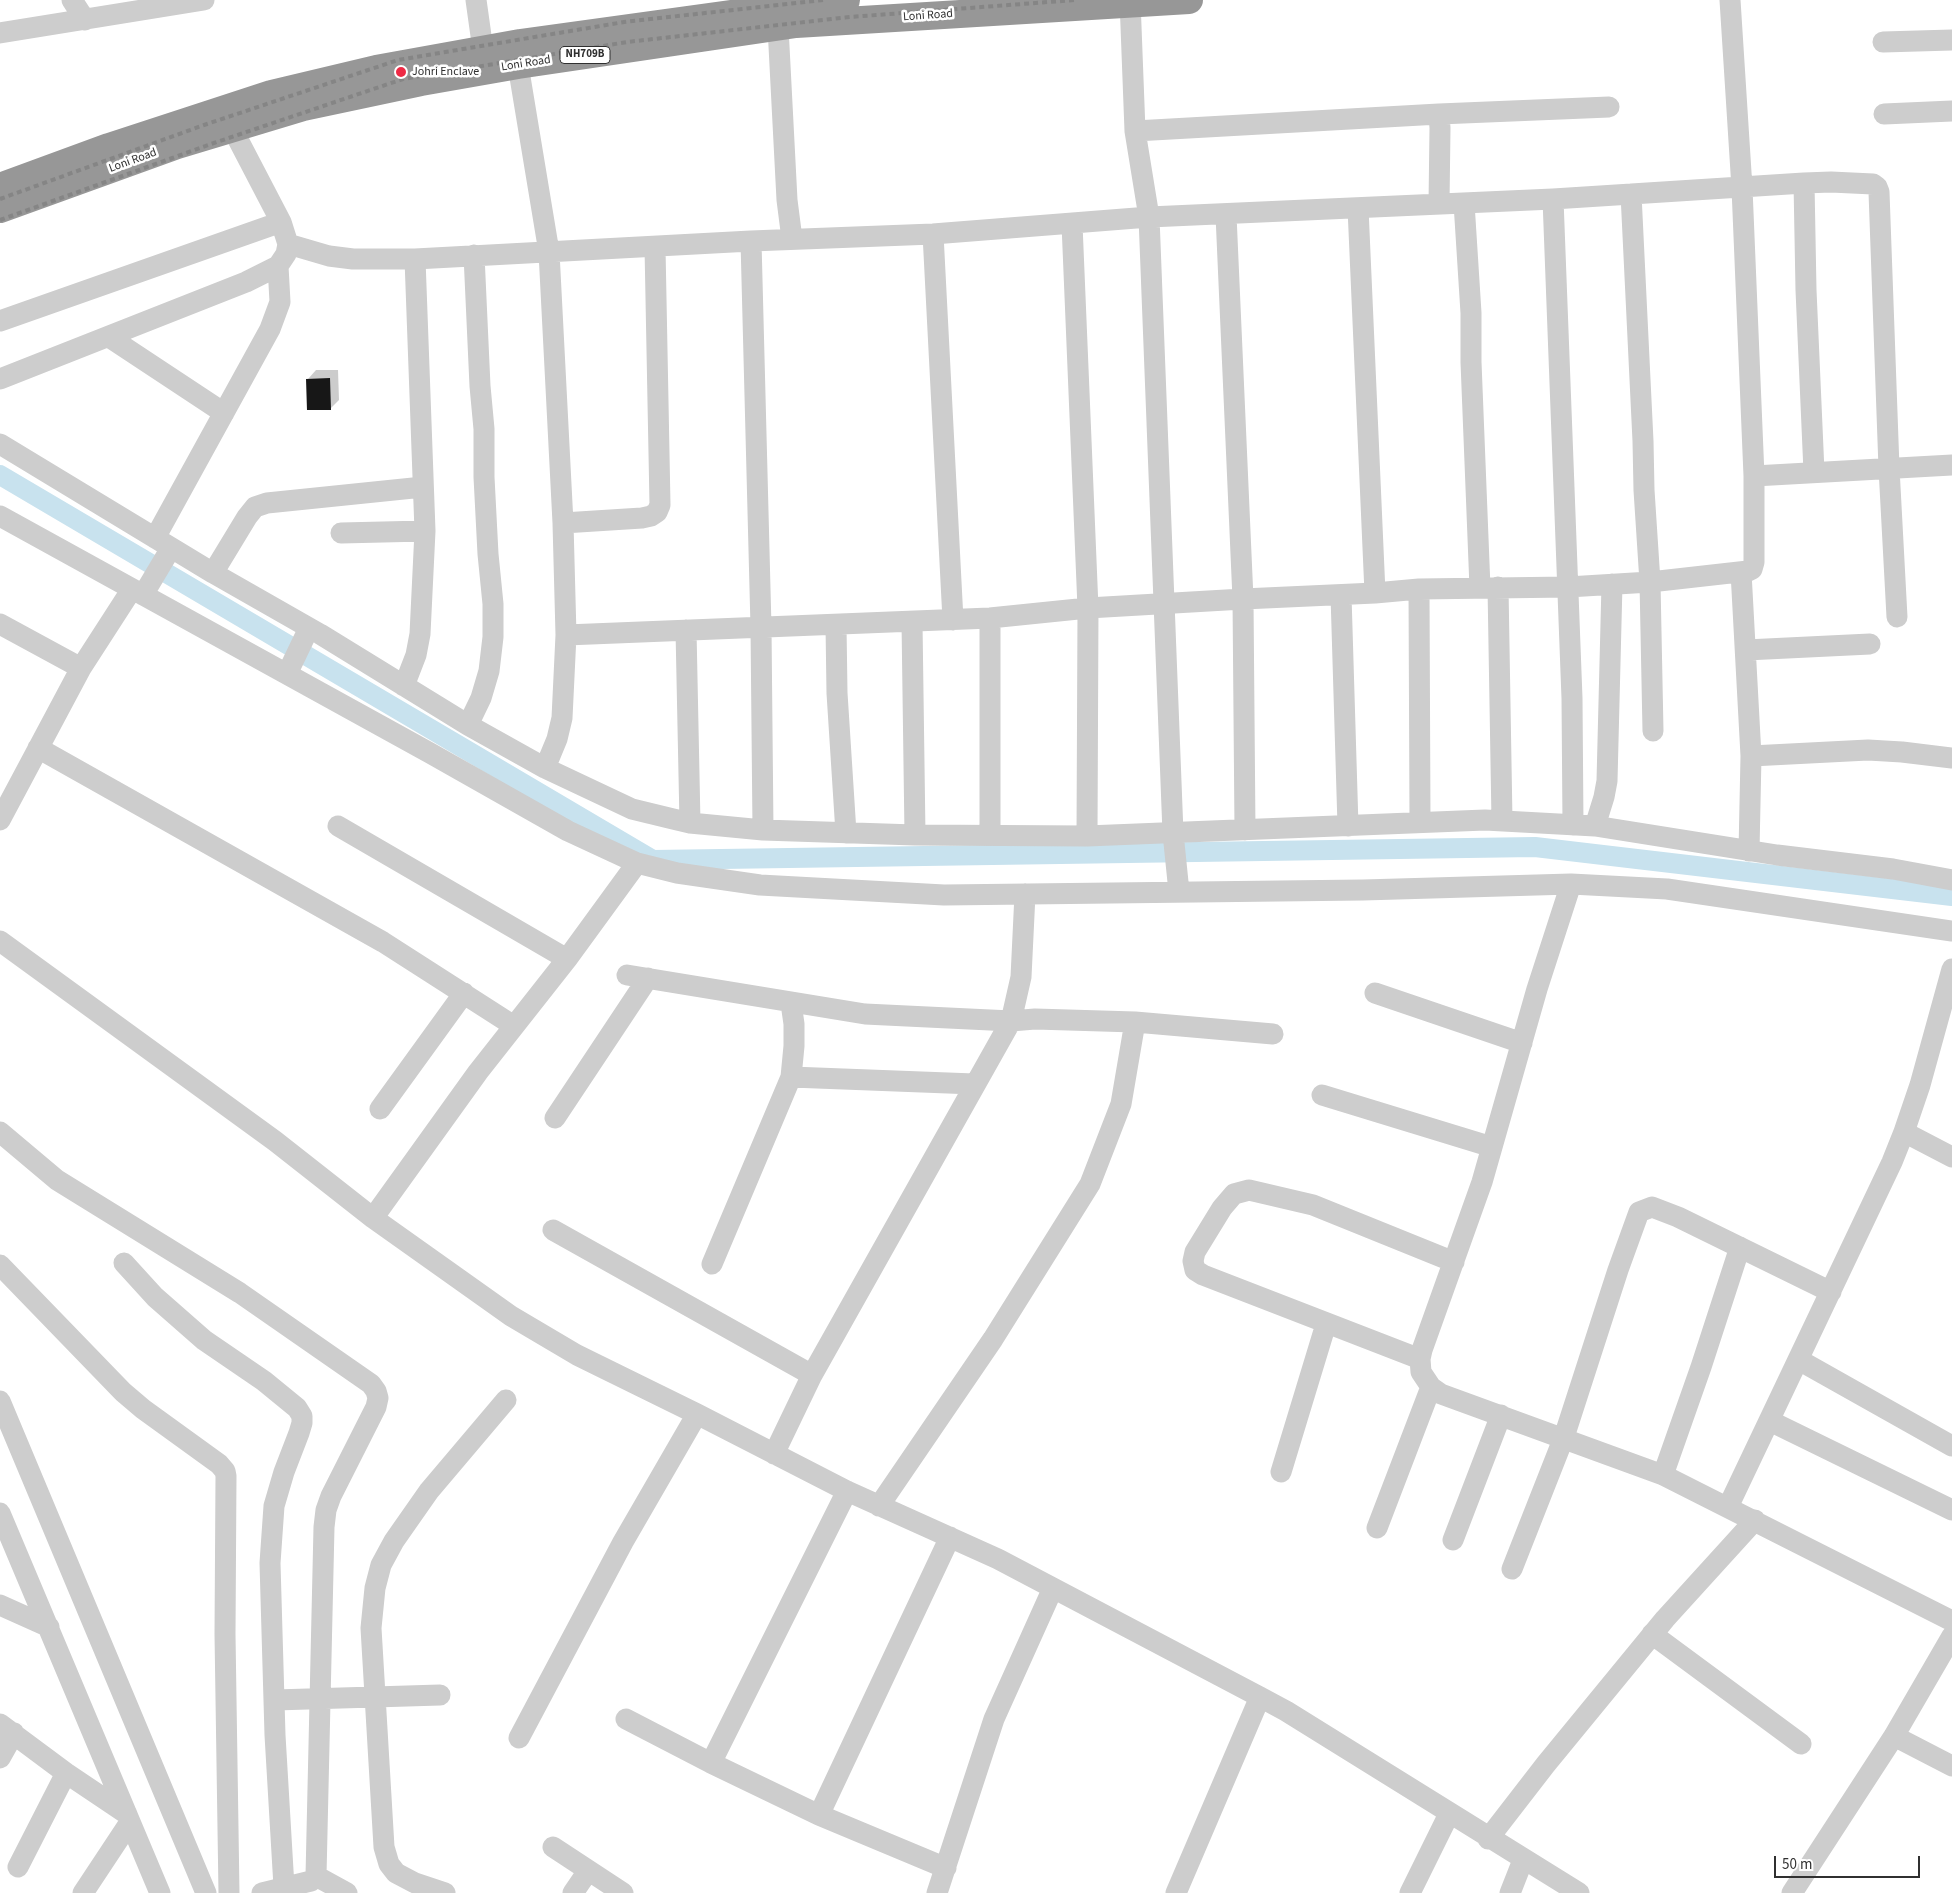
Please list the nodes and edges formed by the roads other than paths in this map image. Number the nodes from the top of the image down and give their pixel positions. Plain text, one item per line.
1 (72, 0) edge
2 (204, 0) edge
3 (476, 0) edge
4 (846, 0) edge
5 (1189, 0) edge
6 (1730, 0) edge
7 (1130, 2) edge
8 (746, 6) edge
9 (85, 20) junction
10 (778, 27) junction
11 (0, 33) edge
12 (1952, 40) edge
13 (1883, 42) dead end
14 (483, 50) junction
15 (518, 65) junction
16 (1609, 108) dead end
17 (1952, 111) edge
18 (1439, 114) junction
19 (1884, 114) dead end
20 (232, 128) junction
21 (1135, 131) junction
22 (1804, 183) junction
23 (0, 187) edge
24 (1742, 188) junction
25 (1631, 194) junction
26 (1553, 199) junction
27 (1464, 203) junction
28 (1439, 204) junction
29 (0, 208) edge
30 (1358, 208) junction
31 (1226, 215) junction
32 (1148, 217) junction
33 (281, 222) junction
34 (1072, 224) junction
35 (933, 234) junction
36 (792, 240) junction
37 (752, 241) junction
38 (288, 244) junction
39 (655, 247) junction
40 (549, 252) junction
41 (474, 255) junction
42 (415, 259) junction
43 (278, 266) junction
44 (0, 321) edge
45 (109, 337) junction
46 (0, 379) edge
47 (224, 413) junction
48 (0, 444) edge
49 (1952, 465) edge
50 (1889, 468) junction
51 (1814, 472) junction
52 (1754, 476) junction
53 (423, 487) junction
54 (0, 516) edge
55 (563, 524) junction
56 (425, 531) junction
57 (341, 533) dead end
58 (160, 556) junction
59 (1741, 572) junction
60 (213, 573) junction
61 (1650, 582) junction
62 (1612, 584) junction
63 (1489, 587) junction
64 (1568, 587) junction
65 (1419, 590) junction
66 (138, 592) junction
67 (1375, 593) junction
68 (1341, 595) junction
69 (1243, 599) junction
70 (1164, 604) junction
71 (1088, 608) junction
72 (1897, 617) dead end
73 (990, 618) junction
74 (953, 620) junction
75 (912, 622) junction
76 (0, 624) edge
77 (836, 625) junction
78 (761, 627) junction
79 (686, 630) junction
80 (566, 635) junction
81 (1870, 644) dead end
82 (298, 650) junction
83 (1746, 650) junction
84 (82, 668) junction
85 (404, 686) junction
86 (468, 725) junction
87 (1653, 731) dead end
88 (38, 748) junction
89 (1751, 756) junction
90 (1952, 758) edge
91 (545, 768) junction
92 (2, 811) edge
93 (1502, 821) junction
94 (1420, 822) junction
95 (690, 823) junction
96 (1572, 825) junction
97 (338, 826) dead end
98 (1348, 826) junction
99 (1595, 826) junction
100 (763, 830) junction
101 (1246, 830) junction
102 (846, 833) junction
103 (915, 835) junction
104 (990, 835) junction
105 (1087, 836) junction
106 (1174, 842) junction
107 (1749, 851) junction
108 (637, 863) junction
109 (1952, 880) edge
110 (1178, 883) junction
111 (1571, 884) junction
112 (1025, 894) junction
113 (1952, 931) edge
114 (0, 941) edge
115 (567, 959) junction
116 (1952, 969) edge
117 (1375, 992) dead end
118 (464, 993) junction
119 (791, 1003) junction
120 (1010, 1021) junction
121 (1134, 1022) junction
122 (514, 1026) junction
123 (1273, 1034) dead end
124 (1522, 1043) junction
125 (790, 1077) junction
126 (974, 1084) junction
127 (1322, 1095) dead end
128 (380, 1109) dead end
129 (555, 1118) dead end
130 (0, 1132) edge
131 (1904, 1132) junction
132 (1492, 1147) junction
133 (1952, 1157) edge
134 (373, 1218) junction
135 (553, 1230) dead end
136 (1740, 1247) junction
137 (1454, 1262) junction
138 (124, 1263) dead end
139 (712, 1264) dead end
140 (0, 1266) edge
141 (1831, 1292) junction
142 (1326, 1324) junction
143 (1420, 1360) junction
144 (1799, 1360) junction
145 (812, 1375) junction
146 (1431, 1387) junction
147 (506, 1400) dead end
148 (0, 1401) edge
149 (697, 1414) junction
150 (1501, 1415) junction
151 (1770, 1420) junction
152 (1564, 1438) junction
153 (1952, 1446) edge
154 (774, 1454) junction
155 (1281, 1472) dead end
156 (1663, 1475) junction
157 (847, 1490) junction
158 (879, 1506) junction
159 (1728, 1507) junction
160 (1952, 1510) edge
161 (0, 1513) edge
162 (1755, 1520) junction
163 (1377, 1528) dead end
164 (950, 1537) junction
165 (1453, 1540) dead end
166 (1512, 1569) dead end
167 (1052, 1588) junction
168 (0, 1605) edge
169 (1952, 1621) edge
170 (49, 1627) junction
171 (1652, 1634) junction
172 (1952, 1636) edge
173 (440, 1695) dead end
174 (374, 1696) junction
175 (1260, 1697) junction
176 (319, 1698) junction
177 (275, 1700) junction
178 (626, 1720) dead end
179 (7, 1728) edge
180 (1894, 1736) junction
181 (519, 1738) dead end
182 (1801, 1744) dead end
183 (0, 1758) edge
184 (711, 1763) junction
185 (1952, 1766) edge
186 (66, 1772) junction
187 (1448, 1814) junction
188 (819, 1815) junction
189 (128, 1818) junction
190 (1488, 1838) junction
191 (553, 1847) dead end
192 (1523, 1860) junction
193 (18, 1867) dead end
194 (946, 1868) junction
195 (588, 1871) junction
196 (316, 1876) junction
197 (284, 1887) junction
198 (83, 1893) edge
199 (160, 1893) edge
200 (206, 1893) edge
201 (229, 1893) edge
202 (262, 1893) edge
203 (347, 1893) edge
204 (445, 1893) edge
205 (574, 1893) edge
206 (623, 1893) edge
207 (937, 1893) edge
208 (1176, 1893) edge
209 (1410, 1893) edge
210 (1510, 1893) edge
211 (1578, 1893) edge
212 (1792, 1893) edge

1 - 9 street
2 - 9 street
3 - 14 street
4 - 8 highway, Loni Road / NH709B
5 - 7 highway, Loni Road / NH709B
6 - 24 street
7 - 10 highway, Loni Road / NH709B
7 - 21 street
8 - 14 highway, Loni Road / NH709B
9 - 11 street
10 - 15 highway, Loni Road / NH709B
10 - 36 street
12 - 13 street
14 - 23 highway, Loni Road / NH709B
15 - 20 highway, Loni Road / NH709B
15 - 40 street
16 - 18 street
17 - 19 street
18 - 21 street
18 - 28 street
20 - 29 highway, Loni Road / NH709B
20 - 33 street
21 - 32 street
22 - 24 street
22 - 50 street
22 - 51 street
24 - 25 street
24 - 52 street
25 - 26 street
25 - 61 street
26 - 27 street
26 - 64 street
27 - 28 street
27 - 63 street
28 - 30 street
30 - 31 street
30 - 67 street
31 - 32 street
31 - 69 street
32 - 34 street
32 - 70 street
33 - 38 street
33 - 44 street
34 - 35 street
34 - 71 street
35 - 36 street
35 - 74 street
36 - 37 street
37 - 39 street
37 - 78 street
38 - 42 street
38 - 43 street
39 - 40 street
39 - 55 street
40 - 41 street
40 - 55 street
41 - 42 street
41 - 86 street
42 - 53 street
43 - 45 street
43 - 47 street
45 - 46 street
45 - 47 street
47 - 58 street
48 - 58 street
49 - 50 street
50 - 51 street
50 - 72 street
51 - 52 street
52 - 59 street
53 - 56 street
53 - 60 street
54 - 66 street
55 - 80 street
56 - 57 street
56 - 85 street
58 - 60 street
58 - 66 street
59 - 61 street
59 - 83 street
60 - 82 street
61 - 62 street
61 - 87 street
62 - 64 street
62 - 99 street
63 - 64 street
63 - 65 street
63 - 93 street
64 - 96 street
65 - 67 street
65 - 94 street
66 - 82 street
66 - 84 street
67 - 68 street
68 - 69 street
68 - 98 street
69 - 70 street
69 - 101 street
70 - 71 street
70 - 106 street
71 - 73 street
71 - 105 street
73 - 74 street
73 - 104 street
74 - 75 street
75 - 77 street
75 - 103 street
76 - 84 street
77 - 78 street
77 - 102 street
78 - 79 street
78 - 100 street
79 - 80 street
79 - 95 street
80 - 91 street
81 - 83 street
82 - 85 street
82 - 108 street
83 - 89 street
84 - 88 street
85 - 86 street
86 - 91 street
88 - 92 street
88 - 118 street
89 - 90 street
89 - 107 street
91 - 95 street
93 - 94 street
93 - 96 street
94 - 98 street
95 - 100 street
96 - 99 street
97 - 115 street
98 - 101 street
99 - 107 street
100 - 102 street
101 - 106 street
102 - 103 street
103 - 104 street
104 - 105 street
105 - 106 street
106 - 110 street
107 - 109 street
108 - 112 street
108 - 115 street
110 - 111 street
110 - 112 street
111 - 113 street
111 - 124 street
112 - 120 street
114 - 134 street
115 - 122 street
116 - 131 street
117 - 124 street
118 - 122 street
118 - 128 street
119 - 120 street
119 - 125 street
119 - 129 street
120 - 121 street
120 - 126 street
121 - 123 street
121 - 158 street
122 - 134 street
124 - 132 street
125 - 126 street
125 - 139 street
126 - 145 street
127 - 132 street
130 - 176 street
131 - 133 street
131 - 141 street
132 - 137 street
134 - 149 street
135 - 145 street
136 - 141 street
136 - 152 street
136 - 156 street
137 - 142 street
137 - 143 street
138 - 177 street
140 - 201 street
141 - 144 street
142 - 143 street
142 - 155 street
143 - 146 street
144 - 151 street
144 - 153 street
145 - 154 street
146 - 150 street
146 - 163 street
147 - 174 street
148 - 200 street
149 - 154 street
149 - 181 street
150 - 152 street
150 - 165 street
151 - 159 street
151 - 160 street
152 - 156 street
152 - 166 street
154 - 157 street
156 - 159 street
157 - 158 street
157 - 184 street
158 - 164 street
159 - 162 street
161 - 170 street
162 - 169 street
162 - 171 street
164 - 167 street
164 - 188 street
167 - 175 street
167 - 194 street
168 - 170 street
170 - 189 street
171 - 182 street
171 - 190 street
172 - 180 street
173 - 174 street
174 - 176 street
174 - 204 street
175 - 187 street
175 - 208 street
176 - 177 street
176 - 196 street
177 - 197 street
178 - 184 street
179 - 183 street
179 - 186 street
180 - 185 street
180 - 212 street
184 - 188 street
186 - 189 street
186 - 193 street
187 - 190 street
187 - 209 street
188 - 194 street
189 - 198 street
189 - 199 street
190 - 192 street
191 - 195 street
192 - 210 street
192 - 211 street
194 - 207 street
195 - 205 street
195 - 206 street
196 - 197 street
196 - 203 street
197 - 202 street

